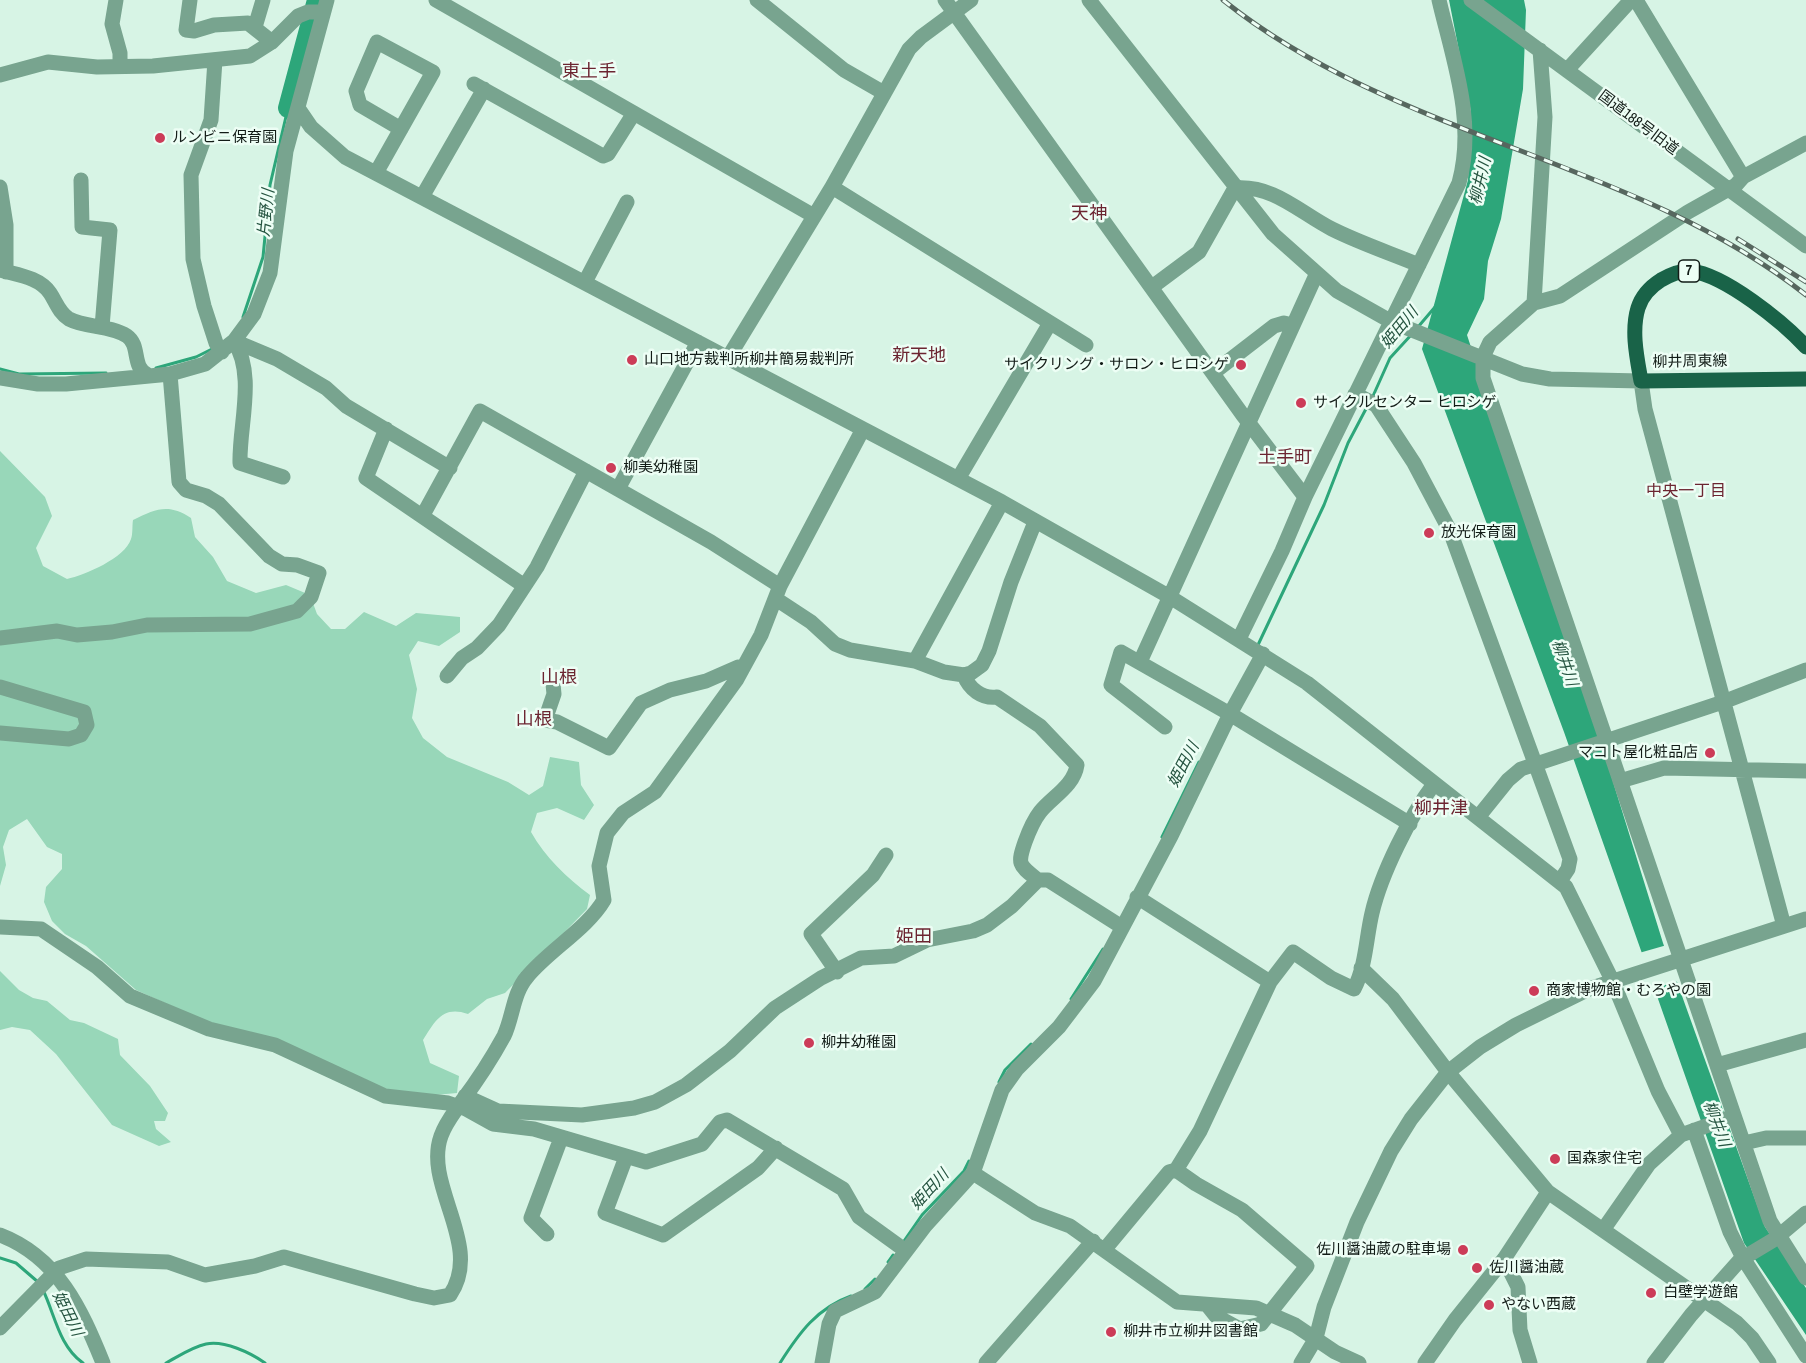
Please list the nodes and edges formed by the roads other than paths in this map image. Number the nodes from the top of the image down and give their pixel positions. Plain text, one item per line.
1 (116, 0) edge
2 (190, 0) edge
3 (263, 0) edge
4 (436, 0) edge
5 (757, 0) edge
6 (971, 0) edge
7 (1089, 0) edge
8 (1439, 0) edge
9 (1471, 0) edge
10 (1631, 0) edge
11 (1636, 0) edge
12 (950, 6) edge
13 (314, 8) edge
14 (255, 27) junction
15 (272, 42) junction
16 (1536, 47) junction
17 (215, 60) junction
18 (120, 66) junction
19 (1567, 70) junction
20 (0, 75) edge
21 (884, 93) junction
22 (298, 108) junction
23 (634, 113) junction
24 (401, 129) junction
25 (1806, 143) edge
26 (376, 174) junction
27 (1743, 177) junction
28 (81, 180) dead end
29 (0, 187) edge
30 (832, 187) junction
31 (1235, 188) junction
32 (1728, 189) junction
33 (422, 198) junction
34 (627, 202) dead end
35 (814, 216) junction
36 (1806, 246) edge
37 (1419, 265) junction
38 (3, 271) edge
39 (1316, 276) junction
40 (585, 282) junction
41 (1152, 287) junction
42 (1534, 303) junction
43 (1392, 322) junction
44 (1050, 323) junction
45 (1293, 325) junction
46 (102, 327) junction
47 (234, 341) junction
48 (698, 342) junction
49 (1086, 345) dead end
50 (1806, 347) edge
51 (219, 348) junction
52 (1479, 356) junction
53 (728, 358) junction
54 (1212, 373) junction
55 (170, 374) junction
56 (148, 375) junction
57 (0, 378) edge
58 (1806, 379) edge
59 (1641, 381) junction
60 (1356, 395) junction
61 (1248, 423) junction
62 (386, 429) junction
63 (863, 429) junction
64 (450, 468) junction
65 (586, 471) junction
66 (283, 477) dead end
67 (958, 479) junction
68 (618, 489) junction
69 (1305, 497) junction
70 (1002, 502) junction
71 (423, 515) junction
72 (1035, 522) junction
73 (524, 585) junction
74 (778, 592) junction
75 (1170, 597) junction
76 (0, 638) edge
77 (1254, 648) junction
78 (915, 661) junction
79 (1140, 662) junction
80 (743, 668) junction
81 (1806, 670) edge
82 (964, 675) junction
83 (447, 676) dead end
84 (553, 684) dead end
85 (0, 687) edge
86 (1723, 702) junction
87 (1230, 714) junction
88 (1165, 727) dead end
89 (0, 733) edge
90 (1602, 743) junction
91 (1535, 763) junction
92 (1741, 768) junction
93 (1806, 771) edge
94 (1620, 781) junction
95 (1434, 784) junction
96 (1479, 816) junction
97 (1410, 824) junction
98 (886, 855) dead end
99 (1038, 880) junction
100 (1560, 881) junction
101 (1137, 897) junction
102 (1806, 919) edge
103 (1784, 926) junction
104 (0, 927) edge
105 (1122, 927) junction
106 (1677, 962) junction
107 (1361, 968) junction
108 (837, 972) junction
109 (1613, 981) junction
110 (1270, 982) junction
111 (1806, 1040) edge
112 (1716, 1065) junction
113 (1448, 1072) junction
114 (462, 1101) junction
115 (1732, 1116) junction
116 (1692, 1131) junction
117 (561, 1138) junction
118 (1806, 1138) edge
119 (1744, 1143) junction
120 (776, 1148) junction
121 (626, 1157) junction
122 (1176, 1170) junction
123 (973, 1173) junction
124 (1548, 1192) junction
125 (1806, 1213) edge
126 (1603, 1230) junction
127 (547, 1234) dead end
128 (0, 1235) edge
129 (1776, 1237) junction
130 (1099, 1245) junction
131 (906, 1251) junction
132 (1745, 1256) junction
133 (1504, 1259) junction
134 (1806, 1278) edge
135 (44, 1282) junction
136 (1705, 1301) junction
137 (1208, 1306) junction
138 (1272, 1313) junction
139 (0, 1328) edge
140 (1316, 1338) junction
141 (1806, 1356) edge
142 (103, 1363) edge
143 (822, 1363) edge
144 (986, 1363) edge
145 (1301, 1363) edge
146 (1359, 1363) edge
147 (1425, 1363) edge
148 (1530, 1363) edge
149 (1654, 1363) edge
150 (1769, 1363) edge

1 - 18 street
2 - 14 street
3 - 14 street
4 - 23 street
5 - 21 street
6 - 12 street
7 - 31 street
8 - 37 street
9 - 16 street, 国道188号旧道
10 - 19 street
11 - 27 street
12 - 21 street
12 - 41 street
13 - 15 street
13 - 22 street
14 - 15 street
15 - 17 street
16 - 19 street, 国道188号旧道
16 - 42 street
17 - 18 street
17 - 51 street
18 - 20 street
19 - 32 street, 国道188号旧道
21 - 30 street
22 - 26 street
22 - 47 street
23 - 33 street
23 - 35 street
24 - 24 street
24 - 26 street
25 - 27 street
26 - 33 street
27 - 32 street
28 - 46 street
29 - 38 street
30 - 35 street
30 - 44 street
31 - 37 street
31 - 39 street
31 - 41 street
32 - 36 street, 国道188号旧道
32 - 42 street
33 - 40 street
34 - 40 street
35 - 53 street
37 - 43 street
38 - 46 street
39 - 43 street
39 - 45 street
40 - 48 street
41 - 54 street
42 - 52 street
43 - 52 street
43 - 60 street
44 - 49 street
44 - 67 street
45 - 54 street
45 - 61 street
46 - 56 street
47 - 51 street
47 - 62 street
47 - 66 street
48 - 53 street
48 - 68 street
50 - 59 main road, 柳井周東線 / 7
51 - 55 street
52 - 59 street
52 - 90 street
53 - 63 street
54 - 61 street
55 - 56 street
55 - 76 street
56 - 57 street
58 - 59 main road, 柳井周東線
59 - 86 street
60 - 69 street
60 - 91 street
61 - 69 street
61 - 75 street
62 - 64 street
62 - 71 street
63 - 67 street
63 - 74 street
64 - 65 street
64 - 71 street
65 - 68 street
65 - 73 street
67 - 70 street
68 - 74 street
69 - 77 street
70 - 72 street
70 - 78 street
71 - 73 street
72 - 75 street
72 - 82 street
73 - 83 street
74 - 78 street
74 - 80 street
75 - 77 street
75 - 79 street
77 - 87 street
77 - 95 street
78 - 82 street
79 - 87 street
79 - 88 street
80 - 84 street
80 - 114 street
81 - 86 street
82 - 99 street
85 - 89 street
86 - 90 street
86 - 92 street
87 - 97 street
87 - 101 street
90 - 91 street
90 - 94 street
91 - 96 street
91 - 100 street
92 - 93 street
92 - 94 street
92 - 103 street
94 - 106 street
95 - 96 street
95 - 97 street
96 - 100 street
97 - 107 street
98 - 108 street
99 - 105 street
99 - 108 street
100 - 109 street
101 - 105 street
101 - 110 street
102 - 103 street
103 - 106 street
104 - 114 street
105 - 123 street
106 - 109 street
106 - 112 street
107 - 110 street
107 - 113 street
108 - 114 street
109 - 113 street
109 - 116 street
110 - 122 street
111 - 112 street
112 - 115 street
113 - 124 street
113 - 140 street
114 - 117 street
114 - 135 street
115 - 116 street
115 - 119 street
116 - 126 street
116 - 132 street
117 - 121 street
117 - 127 street
118 - 119 street
119 - 129 street
120 - 121 street
120 - 121 street
120 - 131 street
122 - 130 street
122 - 138 street
123 - 130 street
123 - 131 street
124 - 126 street
124 - 133 street
125 - 129 street
126 - 136 street
128 - 135 street
129 - 132 street
129 - 134 street
130 - 137 street
130 - 144 street
131 - 143 street
132 - 136 street
132 - 141 street
133 - 147 street
133 - 148 street
135 - 139 street
135 - 142 street
136 - 149 street
136 - 150 street
137 - 138 street
137 - 138 street
138 - 140 street
140 - 145 street
140 - 146 street

